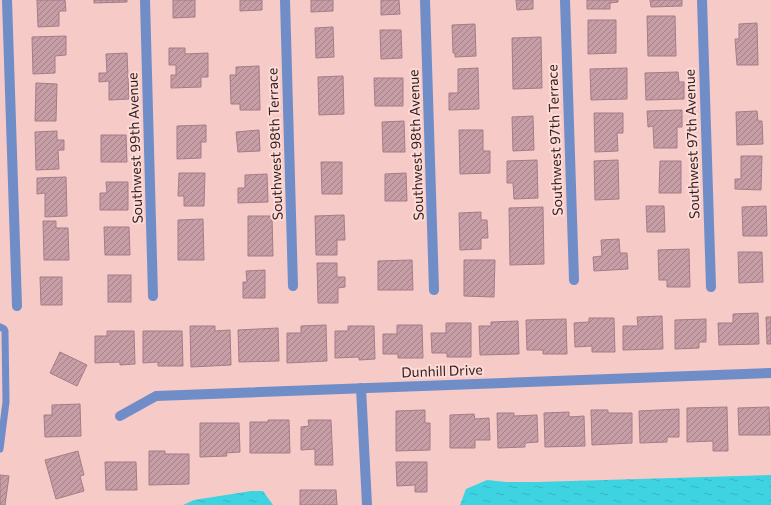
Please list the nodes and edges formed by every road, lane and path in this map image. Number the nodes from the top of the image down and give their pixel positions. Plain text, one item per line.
1 (7, 0) edge
2 (145, 0) edge
3 (285, 0) edge
4 (425, 0) edge
5 (565, 0) edge
6 (702, 0) edge
7 (574, 280) dead end
8 (293, 286) dead end
9 (711, 287) dead end
10 (434, 290) dead end
11 (153, 296) dead end
12 (17, 306) dead end
13 (0, 327) edge
14 (771, 373) edge
15 (361, 388) junction
16 (120, 416) dead end
17 (0, 449) edge
18 (367, 505) edge

1 - 12 street
2 - 11 street, Southwest 99th Avenue
3 - 8 street, Southwest 98th Terrace
4 - 10 street, Southwest 98th Avenue
5 - 7 street, Southwest 97th Terrace
6 - 9 street, Southwest 97th Avenue
13 - 17 lane
14 - 15 street, Dunhill Drive
15 - 16 street, Dunhill Drive
15 - 18 street

